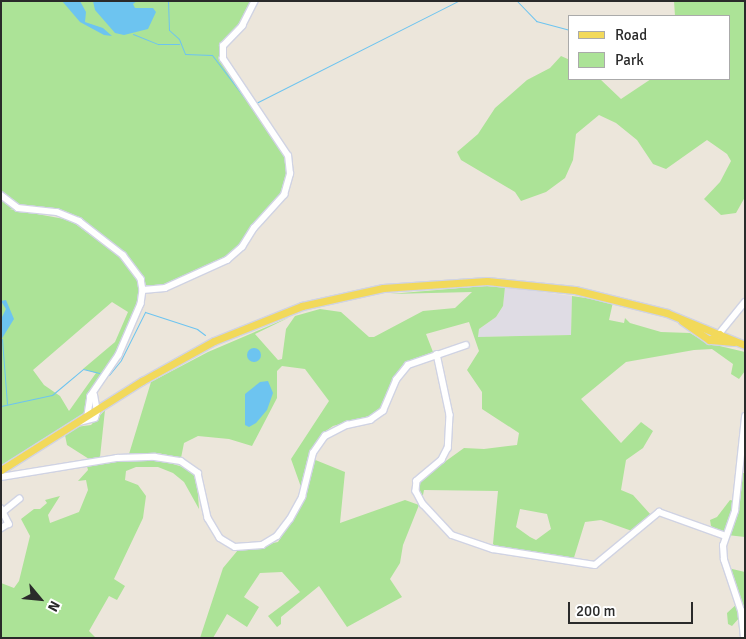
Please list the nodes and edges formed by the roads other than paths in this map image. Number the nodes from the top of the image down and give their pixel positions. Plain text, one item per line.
1 (255, 1) edge
2 (1, 195) edge
3 (143, 290) junction
4 (745, 302) edge
5 (678, 317) junction
6 (719, 334) junction
7 (712, 340) junction
8 (737, 342) junction
9 (466, 345) dead end
10 (745, 345) edge
11 (437, 354) junction
12 (94, 405) junction
13 (745, 417) edge
14 (78, 422) junction
15 (3, 473) edge
16 (19, 499) dead end
17 (2, 510) edge
18 (1, 529) edge
19 (726, 536) junction
20 (744, 638) edge

1 - 3 street
2 - 3 street
3 - 12 street
4 - 6 street
5 - 6 main road
5 - 7 main road
5 - 12 main road
6 - 7 main road
6 - 8 main road
7 - 8 main road
8 - 10 main road
9 - 11 street
11 - 15 street
11 - 19 street
12 - 14 main road
12 - 14 street
13 - 19 street
14 - 15 main road
16 - 17 street
17 - 18 street
19 - 20 street

